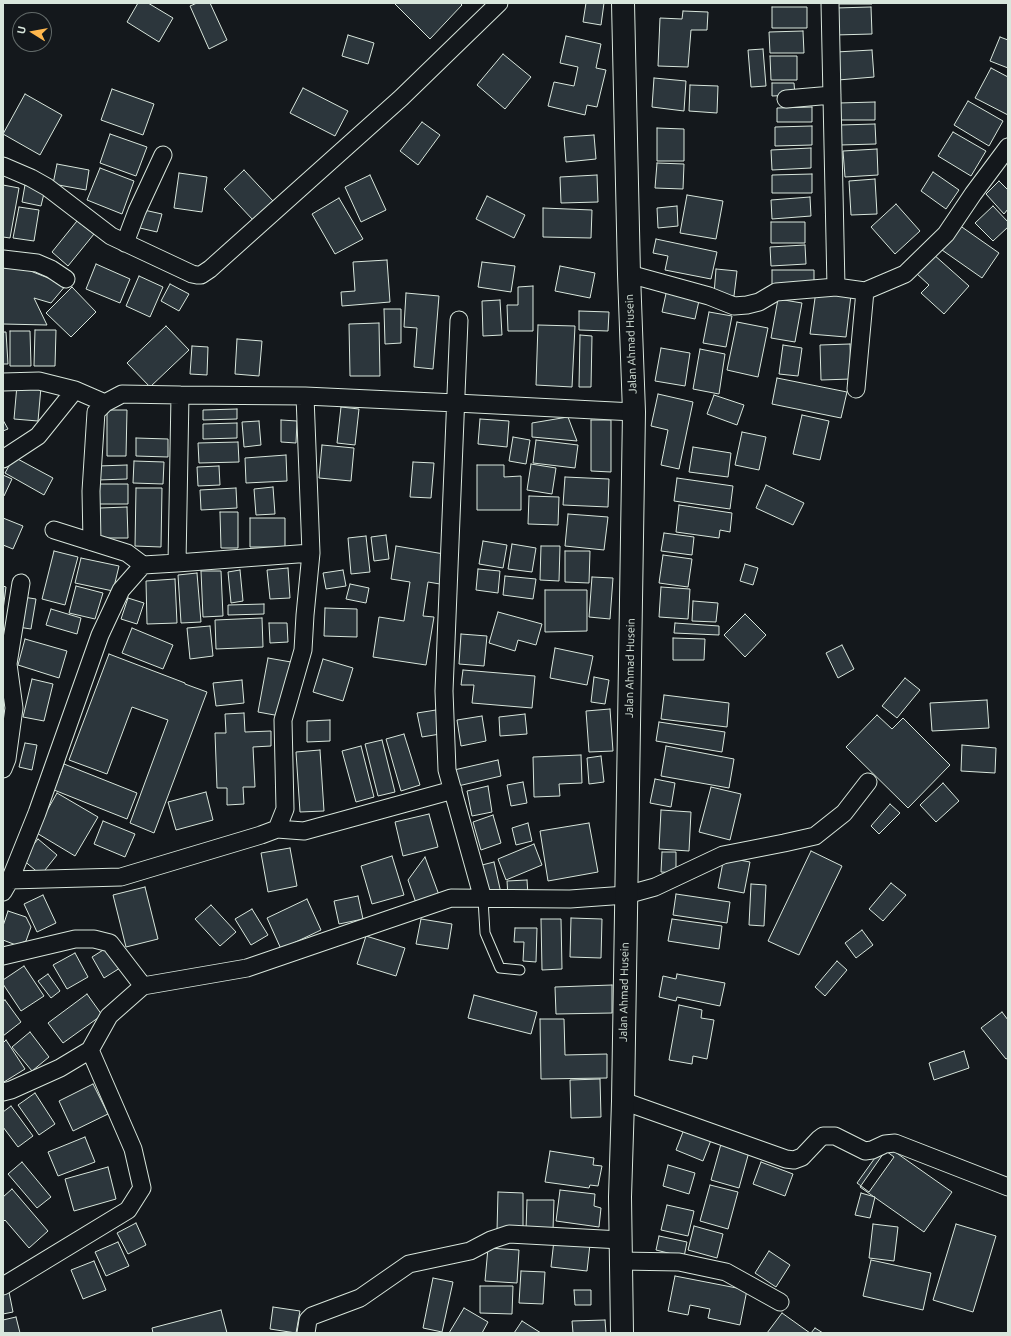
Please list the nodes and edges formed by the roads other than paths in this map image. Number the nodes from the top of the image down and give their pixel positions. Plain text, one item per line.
1 (499, 3) edge
2 (622, 3) edge
3 (830, 3) edge
4 (832, 95) junction
5 (786, 99) dead end
6 (1008, 147) edge
7 (163, 155) dead end
8 (3, 166) edge
9 (125, 243) junction
10 (3, 259) edge
11 (629, 274) junction
12 (66, 279) dead end
13 (836, 287) junction
14 (865, 291) junction
15 (459, 320) dead end
16 (3, 382) edge
17 (856, 389) dead end
18 (76, 390) junction
19 (180, 395) junction
20 (305, 396) junction
21 (456, 402) junction
22 (105, 403) junction
23 (634, 412) junction
24 (3, 459) edge
25 (54, 530) dead end
26 (92, 542) junction
27 (310, 553) junction
28 (177, 563) junction
29 (143, 565) junction
30 (21, 583) dead end
31 (3, 769) edge
32 (868, 782) dead end
33 (453, 790) junction
34 (276, 829) junction
35 (6, 886) edge
36 (626, 895) junction
37 (483, 898) junction
38 (3, 956) edge
39 (520, 970) dead end
40 (142, 986) junction
41 (90, 1050) junction
42 (3, 1092) edge
43 (623, 1101) junction
44 (1008, 1187) edge
45 (621, 1250) junction
46 (3, 1286) edge
47 (780, 1302) dead end
48 (306, 1333) edge
49 (622, 1333) edge

1 - 9 street
2 - 11 main road, Jalan Ahmad Husein
3 - 4 street
4 - 5 street
4 - 13 street
6 - 14 street
7 - 9 street
8 - 9 street
10 - 12 street
11 - 13 street
11 - 23 main road, Jalan Ahmad Husein
13 - 14 street
14 - 17 street
15 - 21 street
16 - 18 street
18 - 22 street
18 - 24 street
19 - 20 street
19 - 22 street
19 - 28 street
20 - 21 street
20 - 27 street
21 - 23 street
21 - 33 street
22 - 26 street
23 - 36 main road, Jalan Ahmad Husein
25 - 26 street
26 - 29 street
27 - 28 street
27 - 34 street
28 - 29 street
29 - 35 street
30 - 31 street
32 - 36 street
33 - 34 street
33 - 37 street
34 - 35 street
36 - 37 street
36 - 43 main road, Jalan Ahmad Husein
37 - 39 lane
37 - 40 street
38 - 40 street
40 - 41 street
41 - 42 street
41 - 46 street
43 - 44 street
43 - 45 main road, Jalan Ahmad Husein
45 - 47 street
45 - 48 street
45 - 49 main road, Jalan Ahmad Husein

